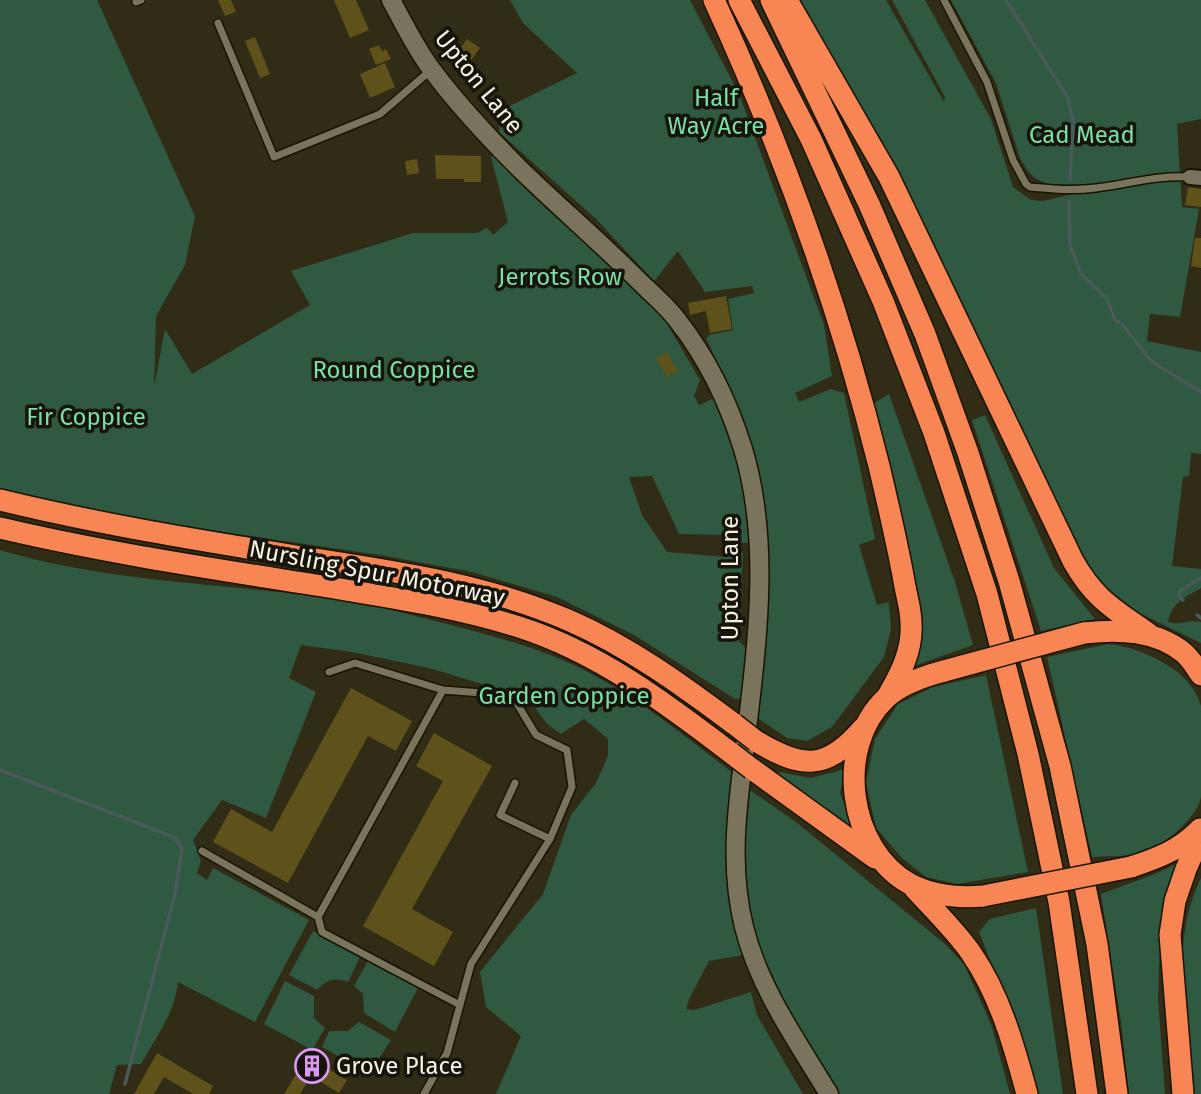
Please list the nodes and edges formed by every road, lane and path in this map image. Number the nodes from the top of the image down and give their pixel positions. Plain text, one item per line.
1 (391, 0) edge
2 (715, 0) edge
3 (739, 0) edge
4 (771, 0) edge
5 (787, 0) edge
6 (944, 0) edge
7 (218, 23) dead end
8 (431, 69) junction
9 (1196, 177) edge
10 (0, 500) edge
11 (0, 528) edge
12 (1149, 634) junction
13 (1193, 656) edge
14 (329, 672) dead end
15 (1201, 675) edge
16 (443, 690) junction
17 (887, 697) junction
18 (868, 722) junction
19 (515, 783) dead end
20 (1201, 828) edge
21 (1201, 835) edge
22 (550, 839) junction
23 (202, 851) dead end
24 (885, 866) junction
25 (910, 884) junction
26 (318, 917) junction
27 (460, 1005) junction
28 (424, 1094) edge
29 (829, 1094) edge
30 (1027, 1094) edge
31 (1087, 1094) edge
32 (1117, 1094) edge
33 (1183, 1094) edge

1 - 8 street, Upton Lane
2 - 17 highway
3 - 31 highway
4 - 32 highway
5 - 12 highway
6 - 9 lane
7 - 8 lane
8 - 29 street, Upton Lane
10 - 18 highway, Nursling Spur Motorway, bridge
11 - 24 highway, Nursling Spur Motorway, bridge
12 - 13 highway
12 - 17 highway, bridge
13 - 15 highway
14 - 16 lane
16 - 22 lane
16 - 26 lane
17 - 18 highway
18 - 24 highway
19 - 22 lane
20 - 25 highway, bridge
21 - 33 highway
22 - 27 lane
23 - 26 lane
24 - 25 highway, Nursling Spur Motorway
25 - 30 highway
26 - 27 lane
27 - 28 lane

